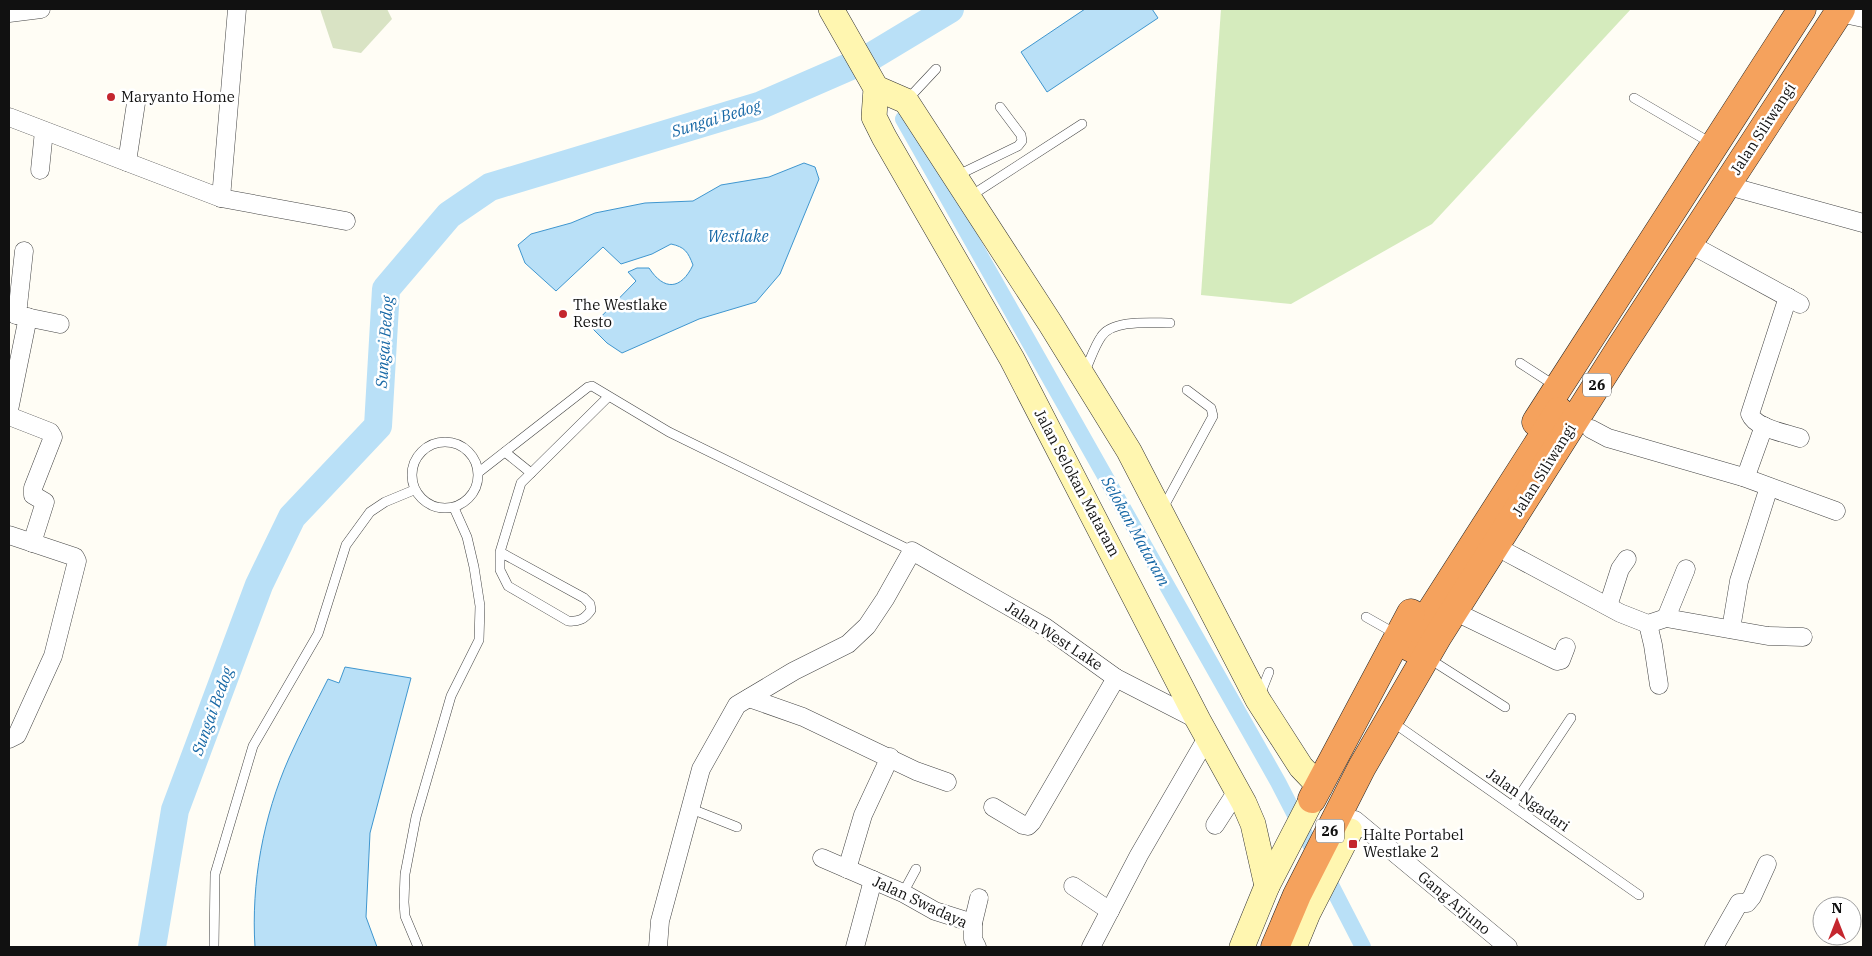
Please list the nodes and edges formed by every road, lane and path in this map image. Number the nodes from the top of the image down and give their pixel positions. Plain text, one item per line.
1 (41, 9) edge
2 (237, 9) edge
3 (831, 9) edge
4 (1802, 9) edge
5 (1819, 9) edge
6 (9, 13) edge
7 (1852, 13) edge
8 (936, 69) dead end
9 (873, 83) junction
10 (1634, 98) dead end
11 (906, 101) junction
12 (136, 103) dead end
13 (1000, 107) dead end
14 (9, 118) edge
15 (1082, 124) dead end
16 (44, 130) junction
17 (1714, 144) junction
18 (127, 162) junction
19 (40, 170) dead end
20 (956, 176) junction
21 (1736, 188) junction
22 (969, 197) junction
23 (221, 198) junction
24 (346, 221) dead end
25 (1863, 223) edge
26 (1700, 249) junction
27 (24, 251) dead end
28 (18, 315) edge
29 (1170, 322) dead end
30 (60, 324) dead end
31 (1628, 352) junction
32 (1585, 360) junction
33 (1520, 363) dead end
34 (1082, 376) junction
35 (1559, 388) junction
36 (1187, 390) dead end
37 (608, 397) junction
38 (9, 410) edge
39 (9, 416) edge
40 (1764, 426) junction
41 (1591, 429) junction
42 (1800, 438) dead end
43 (505, 452) junction
44 (1538, 462) junction
45 (479, 472) junction
46 (531, 473) junction
47 (1742, 477) junction
48 (1769, 487) junction
49 (414, 490) junction
50 (454, 508) junction
51 (1836, 511) dead end
52 (1160, 514) junction
53 (9, 535) edge
54 (32, 543) junction
55 (912, 551) junction
56 (500, 552) junction
57 (1508, 553) junction
58 (1627, 559) dead end
59 (1686, 569) dead end
60 (1608, 606) junction
61 (1366, 617) dead end
62 (1466, 617) junction
63 (1666, 618) junction
64 (1648, 624) junction
65 (1730, 628) junction
66 (1803, 636) dead end
67 (1566, 647) dead end
68 (1419, 651) junction
69 (1269, 672) dead end
70 (1116, 678) junction
71 (1659, 686) dead end
72 (749, 698) junction
73 (1258, 700) junction
74 (1505, 707) dead end
75 (1571, 718) dead end
76 (1203, 728) junction
77 (1401, 728) junction
78 (9, 739) edge
79 (890, 756) junction
80 (948, 782) dead end
81 (1237, 791) junction
82 (1316, 793) junction
83 (1513, 806) junction
84 (689, 808) junction
85 (993, 808) dead end
86 (1215, 825) dead end
87 (1353, 825) junction
88 (737, 826) dead end
89 (822, 858) dead end
90 (1767, 864) dead end
91 (847, 869) junction
92 (916, 869) dead end
93 (873, 880) junction
94 (1073, 886) dead end
95 (903, 892) junction
96 (1639, 895) dead end
97 (979, 898) dead end
98 (1110, 911) junction
99 (1295, 915) edge
100 (972, 923) junction
101 (214, 947) edge
102 (418, 947) edge
103 (658, 947) edge
104 (855, 947) edge
105 (977, 947) edge
106 (1091, 947) edge
107 (1242, 947) edge
108 (1256, 947) edge
109 (1275, 947) edge
110 (1508, 947) edge
111 (1714, 947) edge

1 - 6 street
2 - 23 street
3 - 9 street
4 - 17 highway
5 - 32 highway, Jalan Siliwangi / 26
7 - 21 highway
7 - 31 highway, Jalan Siliwangi / 26
8 - 11 lane
9 - 11 street
9 - 76 street, Jalan Selokan Mataram
10 - 17 lane
11 - 20 street
12 - 18 street
13 - 20 lane
14 - 16 street
15 - 22 lane
16 - 18 street
16 - 19 street
17 - 32 highway
18 - 23 street
20 - 22 street
21 - 25 street
21 - 26 highway
22 - 34 street
23 - 24 street
26 - 31 highway
26 - 40 street
27 - 28 street
28 - 30 street
28 - 38 street
29 - 34 lane
31 - 41 highway
31 - 44 highway, Jalan Siliwangi / 26
32 - 35 highway
32 - 44 highway, Jalan Siliwangi / 26
33 - 35 lane
34 - 52 street
35 - 68 highway
36 - 52 lane
37 - 43 lane
37 - 46 lane
37 - 55 lane
39 - 54 street
40 - 42 street
40 - 47 street
41 - 47 street
41 - 57 highway
43 - 45 lane
43 - 46 lane
44 - 68 highway, Jalan Siliwangi / 26
45 - 49 lane
45 - 50 lane
46 - 56 lane
47 - 48 street
48 - 51 street
48 - 65 street
49 - 50 lane
49 - 101 lane
50 - 102 lane
52 - 73 street
53 - 54 street
54 - 78 street
55 - 70 street, Jalan West Lake
55 - 72 street
56 - 56 lane
57 - 60 street
57 - 62 highway
58 - 60 street
59 - 63 street
60 - 64 street
61 - 68 lane
62 - 67 street
62 - 68 highway
63 - 64 street
63 - 65 street
64 - 71 street
65 - 66 street
68 - 74 lane
68 - 77 highway
68 - 82 highway
68 - 99 highway, Jalan Siliwangi / 26
69 - 73 lane
70 - 76 street, Jalan West Lake
70 - 85 street
72 - 79 street
72 - 84 street
73 - 82 street
75 - 83 lane
76 - 81 street, Jalan Selokan Mataram
76 - 98 street
77 - 83 lane, Jalan Ngadari
77 - 87 highway
79 - 80 street
79 - 91 street
81 - 86 street
81 - 99 street, Jalan Selokan Mataram
82 - 99 street
83 - 96 lane, Jalan Ngadari
84 - 88 lane
84 - 103 street
87 - 99 street
87 - 110 street, Gang Arjuno
89 - 91 street, Jalan Swadaya
90 - 111 street
91 - 93 street, Jalan Swadaya
92 - 95 lane
93 - 95 street, Jalan Swadaya
93 - 104 street
94 - 98 street
95 - 100 street, Jalan Swadaya
97 - 100 street
98 - 106 street
99 - 107 street
99 - 108 highway, Jalan Siliwangi / 26
99 - 109 highway, Jalan Siliwangi / 26
100 - 105 street, Jalan Swadaya

